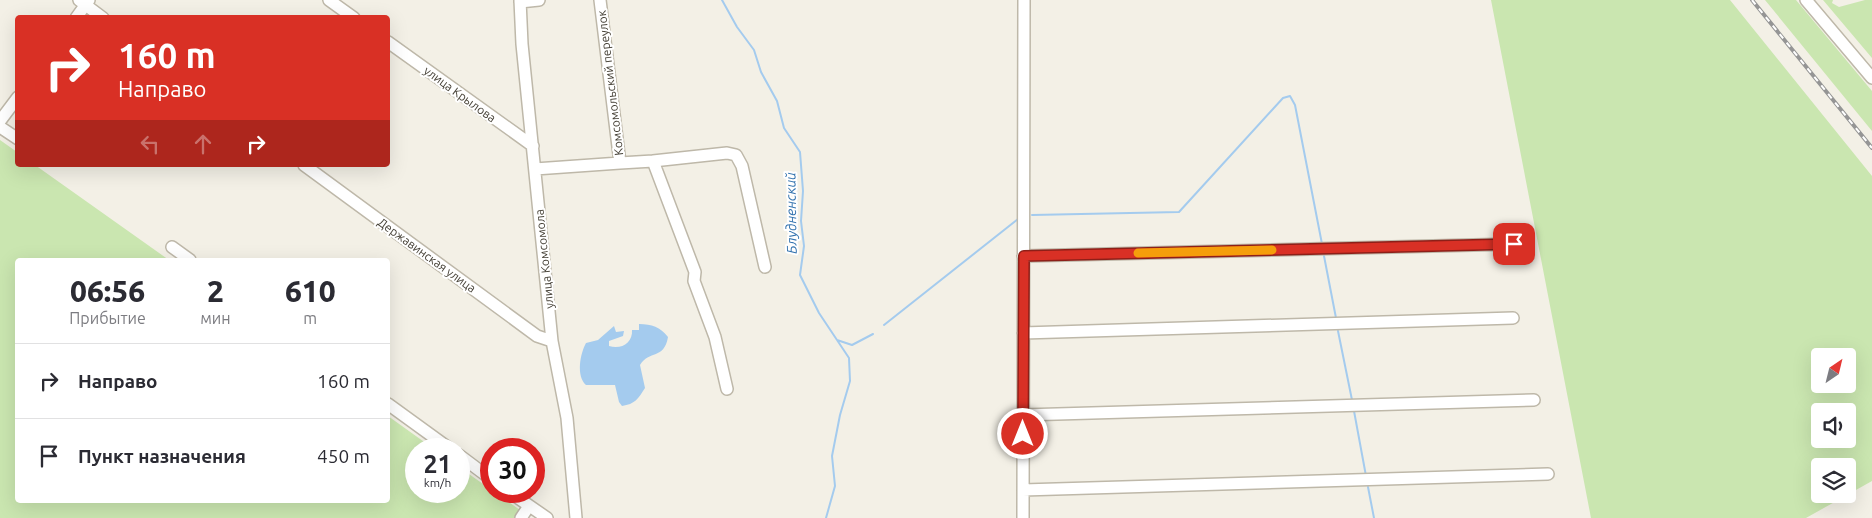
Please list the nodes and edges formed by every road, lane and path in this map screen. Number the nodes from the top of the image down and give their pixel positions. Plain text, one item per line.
1 (329, 0) edge
2 (539, 0) edge
3 (600, 0) edge
4 (1024, 0) edge
5 (1806, 0) edge
6 (520, 1) edge
7 (84, 2) edge
8 (78, 15) edge
9 (99, 15) edge
10 (350, 15) edge
11 (390, 43) edge
12 (1872, 78) edge
13 (15, 101) edge
14 (0, 121) edge
15 (0, 127) edge
16 (15, 137) edge
17 (532, 146) junction
18 (653, 161) junction
19 (620, 163) junction
20 (307, 167) edge
21 (535, 169) junction
22 (1514, 244) dead end
23 (172, 247) dead end
24 (1024, 256) junction
25 (187, 258) edge
26 (765, 267) dead end
27 (1513, 318) dead end
28 (1023, 333) junction
29 (552, 341) junction
30 (726, 388) dead end
31 (1534, 400) dead end
32 (390, 405) edge
33 (1023, 415) junction
34 (435, 438) edge
35 (1548, 474) dead end
36 (1023, 490) junction
37 (525, 503) edge
38 (529, 506) junction
39 (521, 518) edge
40 (546, 518) edge
41 (576, 518) edge
42 (1023, 518) edge

1 - 10 street
2 - 6 street
3 - 19 street, Комсомольский переулок
4 - 24 street
5 - 12 street
6 - 17 street, улица Комсомола
7 - 8 street
7 - 9 street
11 - 17 street, улица Крылова
13 - 14 street
15 - 16 street
17 - 21 street, улица Комсомола
18 - 19 street, Комсомольский переулок
18 - 26 street, Комсомольский переулок
18 - 30 street
19 - 21 street
20 - 29 street, Державинская улица
21 - 29 street, улица Комсомола
22 - 24 street
23 - 25 street
24 - 28 street
27 - 28 street
28 - 33 street
29 - 41 street, улица Комсомола
31 - 33 street
32 - 34 street
33 - 36 street
35 - 36 street
36 - 42 street
37 - 38 street
38 - 39 street
38 - 40 street

